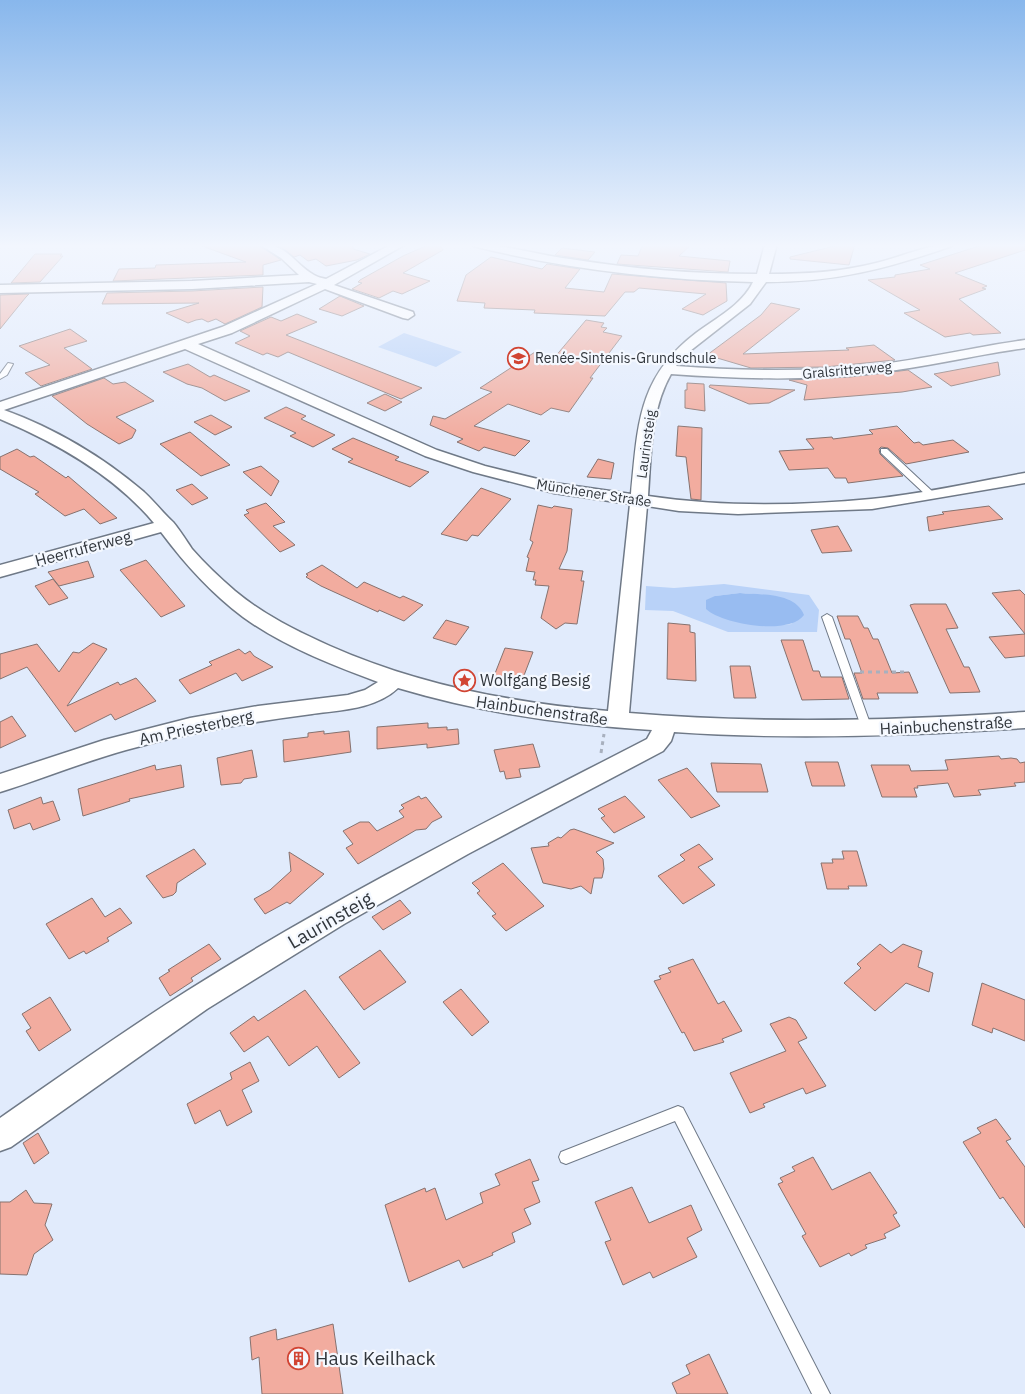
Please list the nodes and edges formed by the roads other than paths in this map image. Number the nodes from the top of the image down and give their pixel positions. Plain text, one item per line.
1 (275, 309) edge
2 (391, 309) edge
3 (739, 309) edge
4 (408, 315) dead end
5 (188, 344) junction
6 (1025, 344) edge
7 (10, 364) dead end
8 (667, 370) junction
9 (0, 376) edge
10 (0, 407) edge
11 (0, 414) edge
12 (884, 451) dead end
13 (1025, 478) edge
14 (930, 494) junction
15 (639, 501) junction
16 (166, 525) junction
17 (0, 571) edge
18 (827, 616) dead end
19 (392, 681) junction
20 (1025, 720) edge
21 (664, 724) junction
22 (611, 726) junction
23 (867, 729) junction
24 (0, 783) edge
25 (0, 1136) edge
26 (566, 1157) dead end
27 (821, 1394) edge

1 - 5 street
2 - 4 street
3 - 8 street, Laurinsteig
5 - 10 street
5 - 15 street, Münchener Straße
6 - 8 street, Gralsritterweg
7 - 9 lane
8 - 15 street, Laurinsteig
11 - 16 street, Hainbuchenstraße
12 - 14 lane
13 - 14 street, Münchener Straße
14 - 15 street, Münchener Straße
15 - 22 street, Laurinsteig
16 - 17 street, Heerruferweg
16 - 19 street, Hainbuchenstraße
18 - 23 lane
19 - 22 street, Hainbuchenstraße
19 - 24 street, Am Priesterberg
20 - 23 street, Hainbuchenstraße
21 - 22 street, Hainbuchenstraße
21 - 23 street, Hainbuchenstraße
21 - 25 street, Laurinsteig
26 - 27 lane

